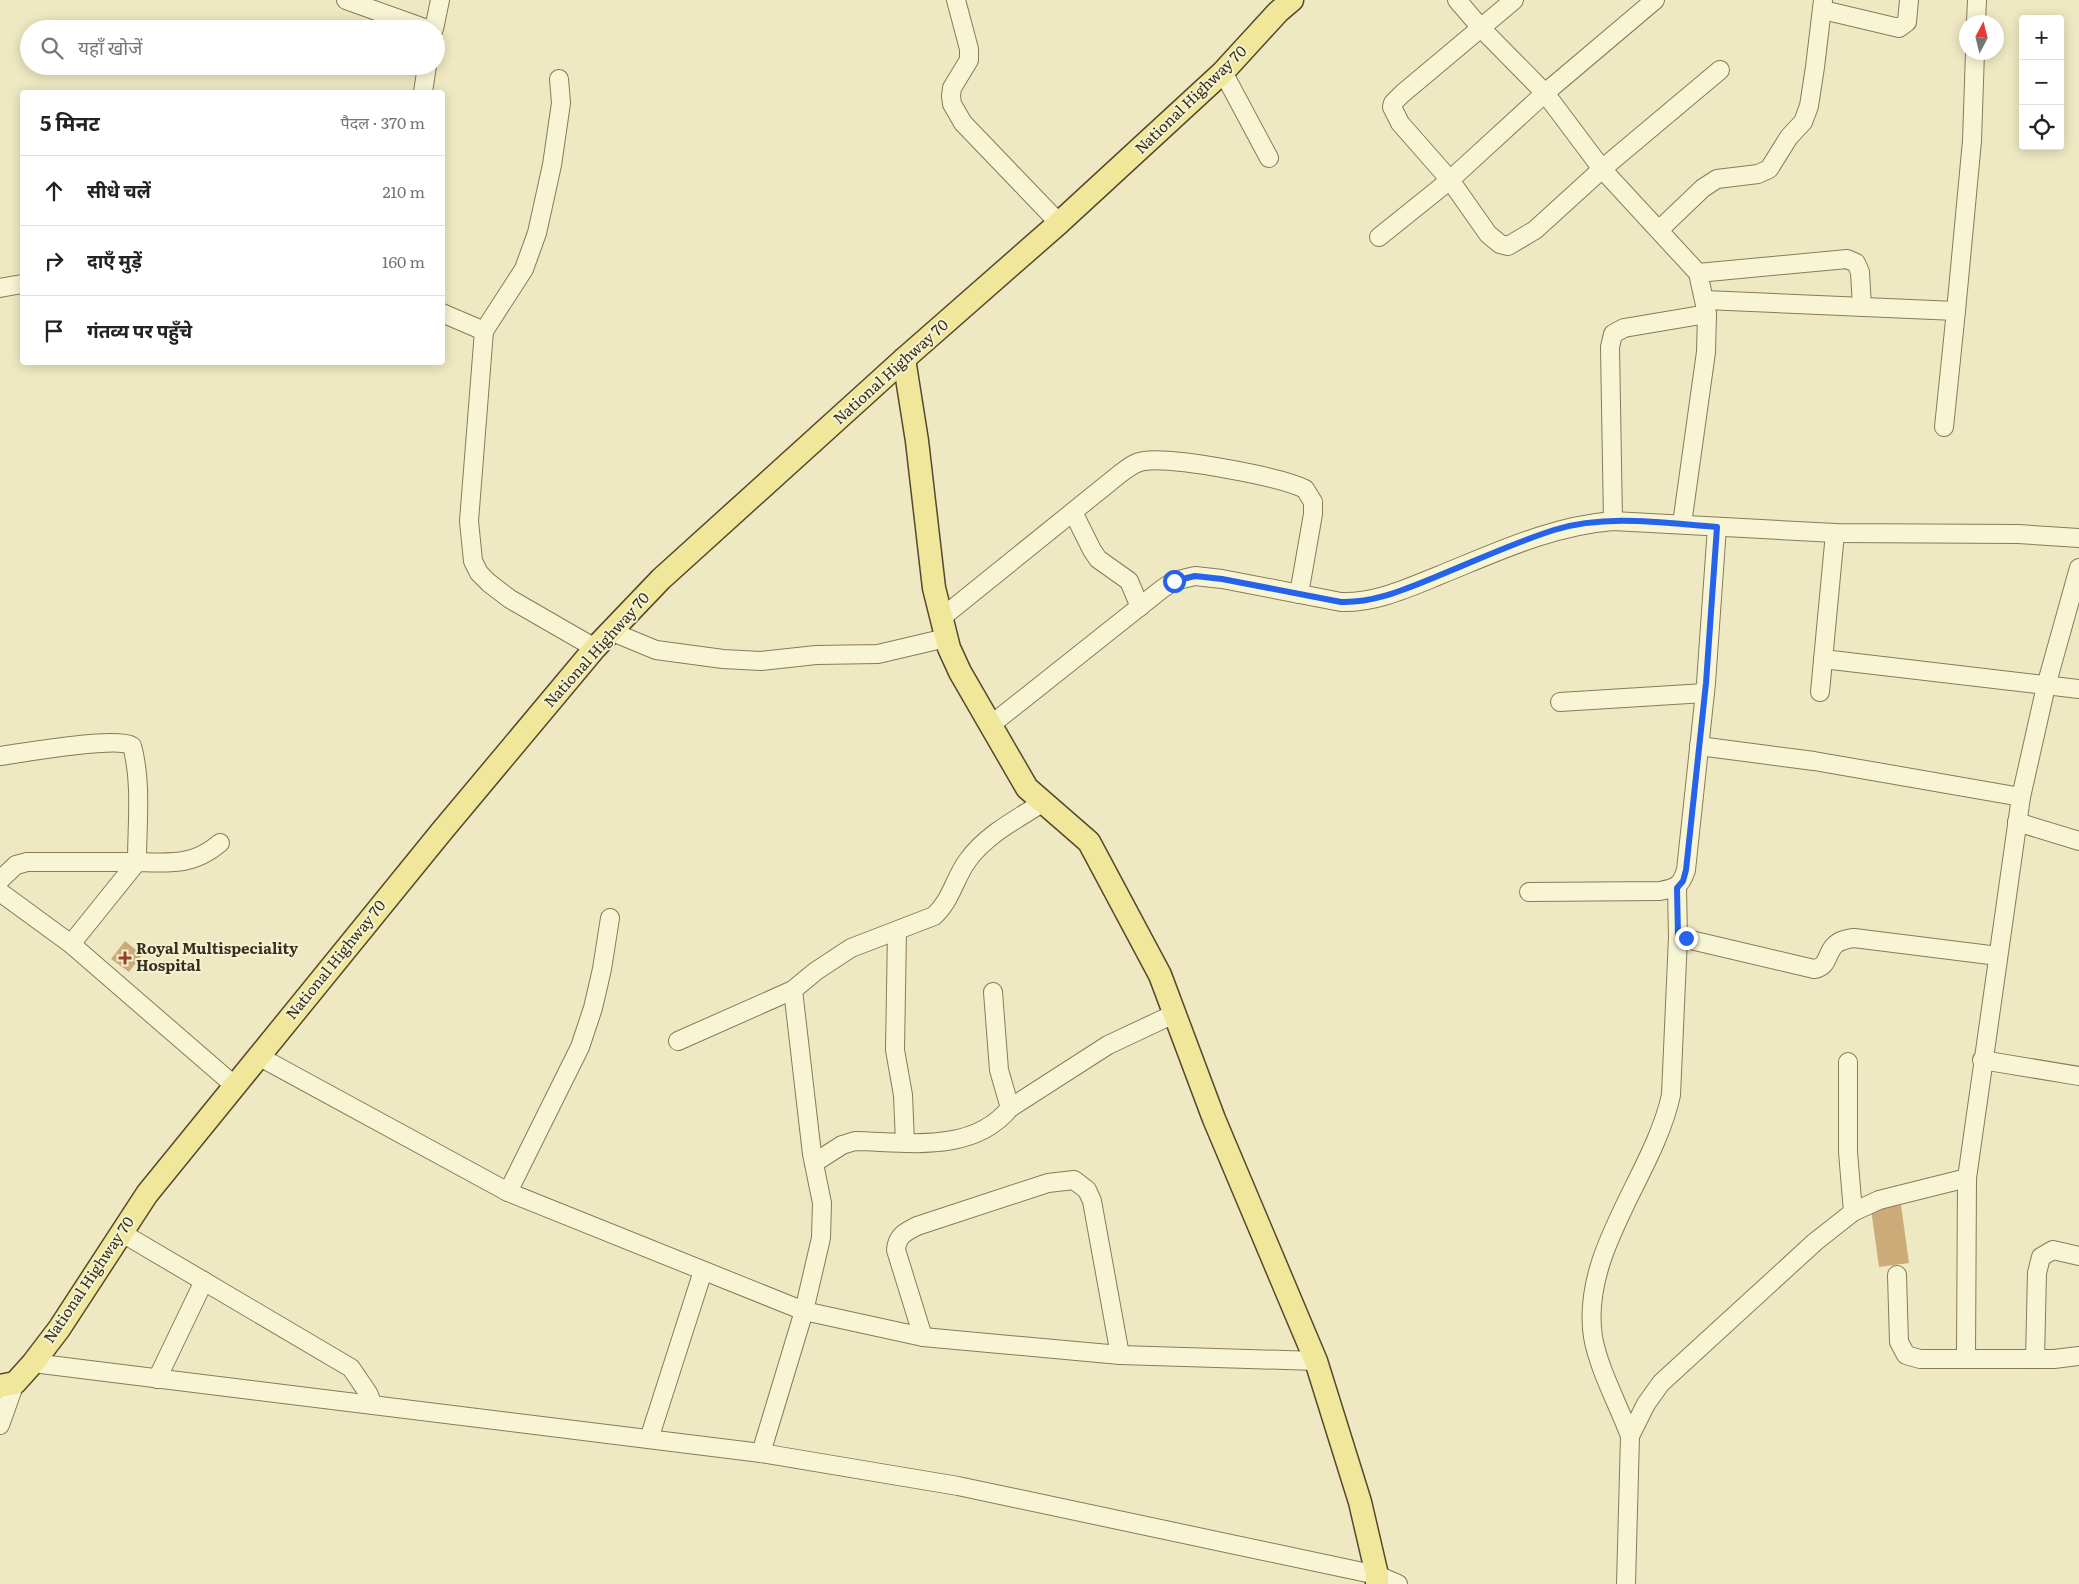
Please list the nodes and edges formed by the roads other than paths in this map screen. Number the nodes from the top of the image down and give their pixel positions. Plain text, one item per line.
1 (346, 0) edge
2 (440, 0) edge
3 (956, 0) edge
4 (1457, 0) edge
5 (1514, 0) edge
6 (1655, 0) edge
7 (1909, 0) edge
8 (1977, 0) edge
9 (1281, 4) edge
10 (1823, 5) edge
11 (1976, 15) edge
12 (402, 20) edge
13 (436, 20) edge
14 (1481, 28) junction
15 (1975, 60) edge
16 (1720, 70) dead end
17 (1223, 72) junction
18 (426, 75) edge
19 (560, 79) dead end
20 (423, 90) edge
21 (1545, 92) junction
22 (1269, 158) dead end
23 (1602, 169) junction
24 (1450, 180) junction
25 (1059, 223) junction
26 (1659, 230) junction
27 (1379, 237) dead end
28 (1698, 272) junction
29 (20, 284) edge
30 (0, 288) edge
31 (1706, 307) junction
32 (1862, 307) junction
33 (1956, 311) junction
34 (445, 314) edge
35 (484, 331) junction
36 (904, 359) junction
37 (1944, 427) dead end
38 (1073, 512) junction
39 (1613, 521) junction
40 (1682, 524) junction
41 (1717, 527) junction
42 (1835, 533) junction
43 (2079, 538) edge
44 (2079, 568) edge
45 (1299, 594) junction
46 (1140, 607) junction
47 (943, 629) junction
48 (610, 631) junction
49 (595, 648) junction
50 (1823, 659) junction
51 (2046, 686) junction
52 (2079, 689) edge
53 (1820, 692) dead end
54 (1705, 693) junction
55 (1560, 702) dead end
56 (992, 724) junction
57 (1699, 746) junction
58 (0, 756) edge
59 (2021, 797) junction
60 (1042, 803) junction
61 (2017, 822) junction
62 (2079, 841) edge
63 (220, 843) dead end
64 (137, 862) junction
65 (0, 880) edge
66 (1677, 888) junction
67 (0, 892) edge
68 (1529, 892) dead end
69 (610, 918) dead end
70 (897, 931) junction
71 (1678, 937) junction
72 (71, 944) junction
73 (1998, 956) junction
74 (793, 990) junction
75 (993, 992) dead end
76 (1174, 1014) junction
77 (678, 1041) dead end
78 (258, 1056) junction
79 (1982, 1060) junction
80 (1848, 1062) dead end
81 (2079, 1076) edge
82 (235, 1086) junction
83 (1010, 1108) junction
84 (906, 1143) junction
85 (814, 1163) junction
86 (1967, 1178) junction
87 (508, 1192) junction
88 (1853, 1212) junction
89 (122, 1233) junction
90 (2079, 1256) edge
91 (703, 1271) junction
92 (1897, 1275) dead end
93 (204, 1281) junction
94 (804, 1311) junction
95 (923, 1337) junction
96 (1120, 1355) junction
97 (2079, 1356) edge
98 (1966, 1358) junction
99 (2035, 1359) junction
100 (1316, 1361) junction
101 (32, 1363) junction
102 (157, 1379) junction
103 (8, 1384) edge
104 (373, 1405) junction
105 (0, 1425) edge
106 (1630, 1436) junction
107 (649, 1439) junction
108 (761, 1453) junction
109 (1377, 1579) edge
110 (1398, 1584) edge
111 (1626, 1584) edge

1 - 12 street
2 - 13 street
3 - 25 street
4 - 14 street
5 - 14 street
6 - 21 street
7 - 10 street
8 - 11 street
9 - 17 main road, National Highway 70
10 - 26 street
14 - 21 street
14 - 24 street
15 - 33 street
16 - 23 street
17 - 22 street
17 - 25 main road, National Highway 70
18 - 20 street
19 - 35 street
21 - 23 street
21 - 24 street
23 - 24 street
23 - 26 street
24 - 27 street
25 - 36 main road, National Highway 70
26 - 28 street
28 - 31 street
28 - 32 street
29 - 30 street
31 - 32 street
31 - 39 street
31 - 40 street
32 - 33 street
33 - 37 street
34 - 35 street
35 - 49 street
36 - 47 main road
36 - 48 main road, National Highway 70
38 - 45 street
38 - 46 street
38 - 47 street
39 - 40 street
39 - 45 street
40 - 41 street
41 - 42 street
41 - 54 street
42 - 43 street
42 - 50 street
44 - 51 street
45 - 46 street
46 - 56 street
47 - 48 street
47 - 56 main road
48 - 49 main road, National Highway 70
49 - 78 main road, National Highway 70
50 - 51 street
50 - 53 street
51 - 52 street
51 - 59 street
54 - 55 street
54 - 57 street
56 - 60 main road
57 - 59 street
57 - 66 street
58 - 64 street
59 - 61 street
60 - 70 street
60 - 76 main road
61 - 62 street
61 - 73 street
63 - 64 street
64 - 65 street
64 - 72 street
66 - 68 street
66 - 71 street
67 - 72 street
69 - 87 street
70 - 74 street
70 - 84 street
71 - 73 street
71 - 106 street
72 - 82 street
73 - 79 street
74 - 77 street
74 - 85 street
75 - 83 street
76 - 83 street
76 - 100 main road
78 - 82 main road, National Highway 70
78 - 87 street
79 - 81 street
79 - 86 street
80 - 88 street
82 - 89 main road, National Highway 70
83 - 84 street
84 - 85 street
85 - 94 street
86 - 88 street
86 - 98 street
87 - 91 street
88 - 106 street
89 - 93 street
89 - 101 main road, National Highway 70
90 - 99 street
91 - 94 street
91 - 107 street
92 - 98 street
93 - 102 street
93 - 104 street
94 - 95 street
94 - 108 street
95 - 96 street
95 - 96 street
96 - 100 street
97 - 99 street
98 - 99 street
100 - 109 main road
101 - 102 street
101 - 103 main road, National Highway 70
102 - 104 street
103 - 105 street
104 - 107 street
106 - 111 street
107 - 108 street
108 - 109 street
109 - 110 street

